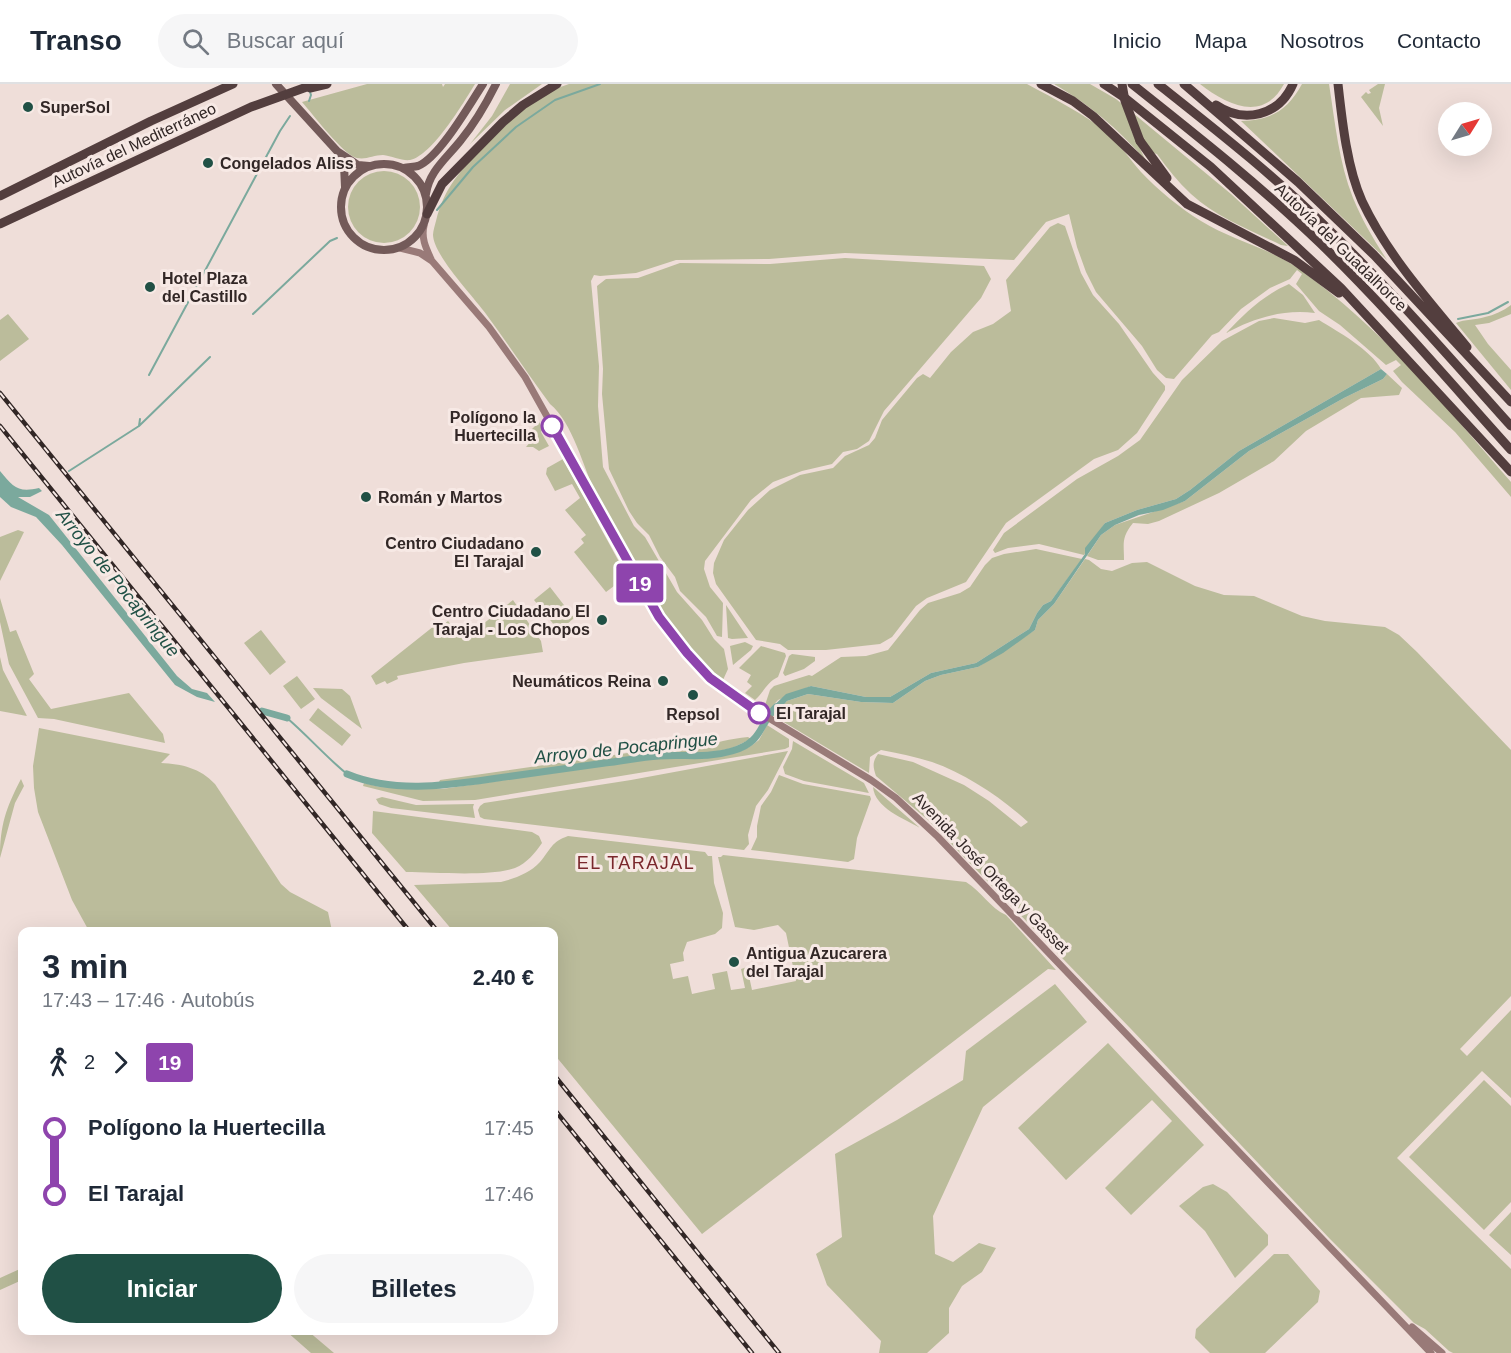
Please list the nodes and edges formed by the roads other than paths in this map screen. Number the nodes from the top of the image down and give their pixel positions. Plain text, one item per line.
1 (233, 84) edge
2 (276, 84) edge
3 (315, 84) edge
4 (327, 84) edge
5 (483, 84) edge
6 (496, 84) edge
7 (557, 84) edge
8 (1041, 84) edge
9 (1104, 84) edge
10 (1122, 84) edge
11 (1132, 84) edge
12 (1158, 84) edge
13 (1184, 84) edge
14 (1293, 84) edge
15 (1337, 84) edge
16 (1196, 93) junction
17 (284, 94) junction
18 (337, 151) junction
19 (369, 166) junction
20 (404, 168) junction
21 (345, 187) junction
22 (426, 194) junction
23 (0, 196) edge
24 (1200, 211) junction
25 (427, 214) junction
26 (0, 224) edge
27 (424, 226) junction
28 (400, 248) junction
29 (432, 261) junction
30 (1360, 310) junction
31 (1511, 402) edge
32 (1511, 426) edge
33 (1511, 450) edge
34 (1511, 472) edge
35 (1392, 1310) junction
36 (1431, 1353) edge
37 (1442, 1353) edge

1 - 23 highway, Autovía del Mediterráneo
2 - 18 main road
3 - 17 highway, Autovía del Mediterráneo, bridge
4 - 17 highway, bridge
5 - 20 main road
6 - 22 main road
7 - 25 highway
8 - 24 highway
9 - 30 highway
10 - 24 highway, bridge
11 - 33 highway, Autovía del Guadalhorce
12 - 32 highway, Autovía del Guadalhorce
13 - 16 highway
14 - 16 highway
15 - 31 highway
16 - 31 highway
17 - 26 highway, Autovía del Mediterráneo, bridge
18 - 19 main road
18 - 21 main road
19 - 20 main road
19 - 21 main road
20 - 22 main road
21 - 28 main road
22 - 25 main road
24 - 30 highway
25 - 27 main road
27 - 28 main road
27 - 29 main road, Avenida José Ortega y Gasset
28 - 29 main road, Avenida José Ortega y Gasset
29 - 35 main road, Avenida José Ortega y Gasset
30 - 34 highway
35 - 36 main road, Avenida José Ortega y Gasset
35 - 37 main road, Avenida José Ortega y Gasset

